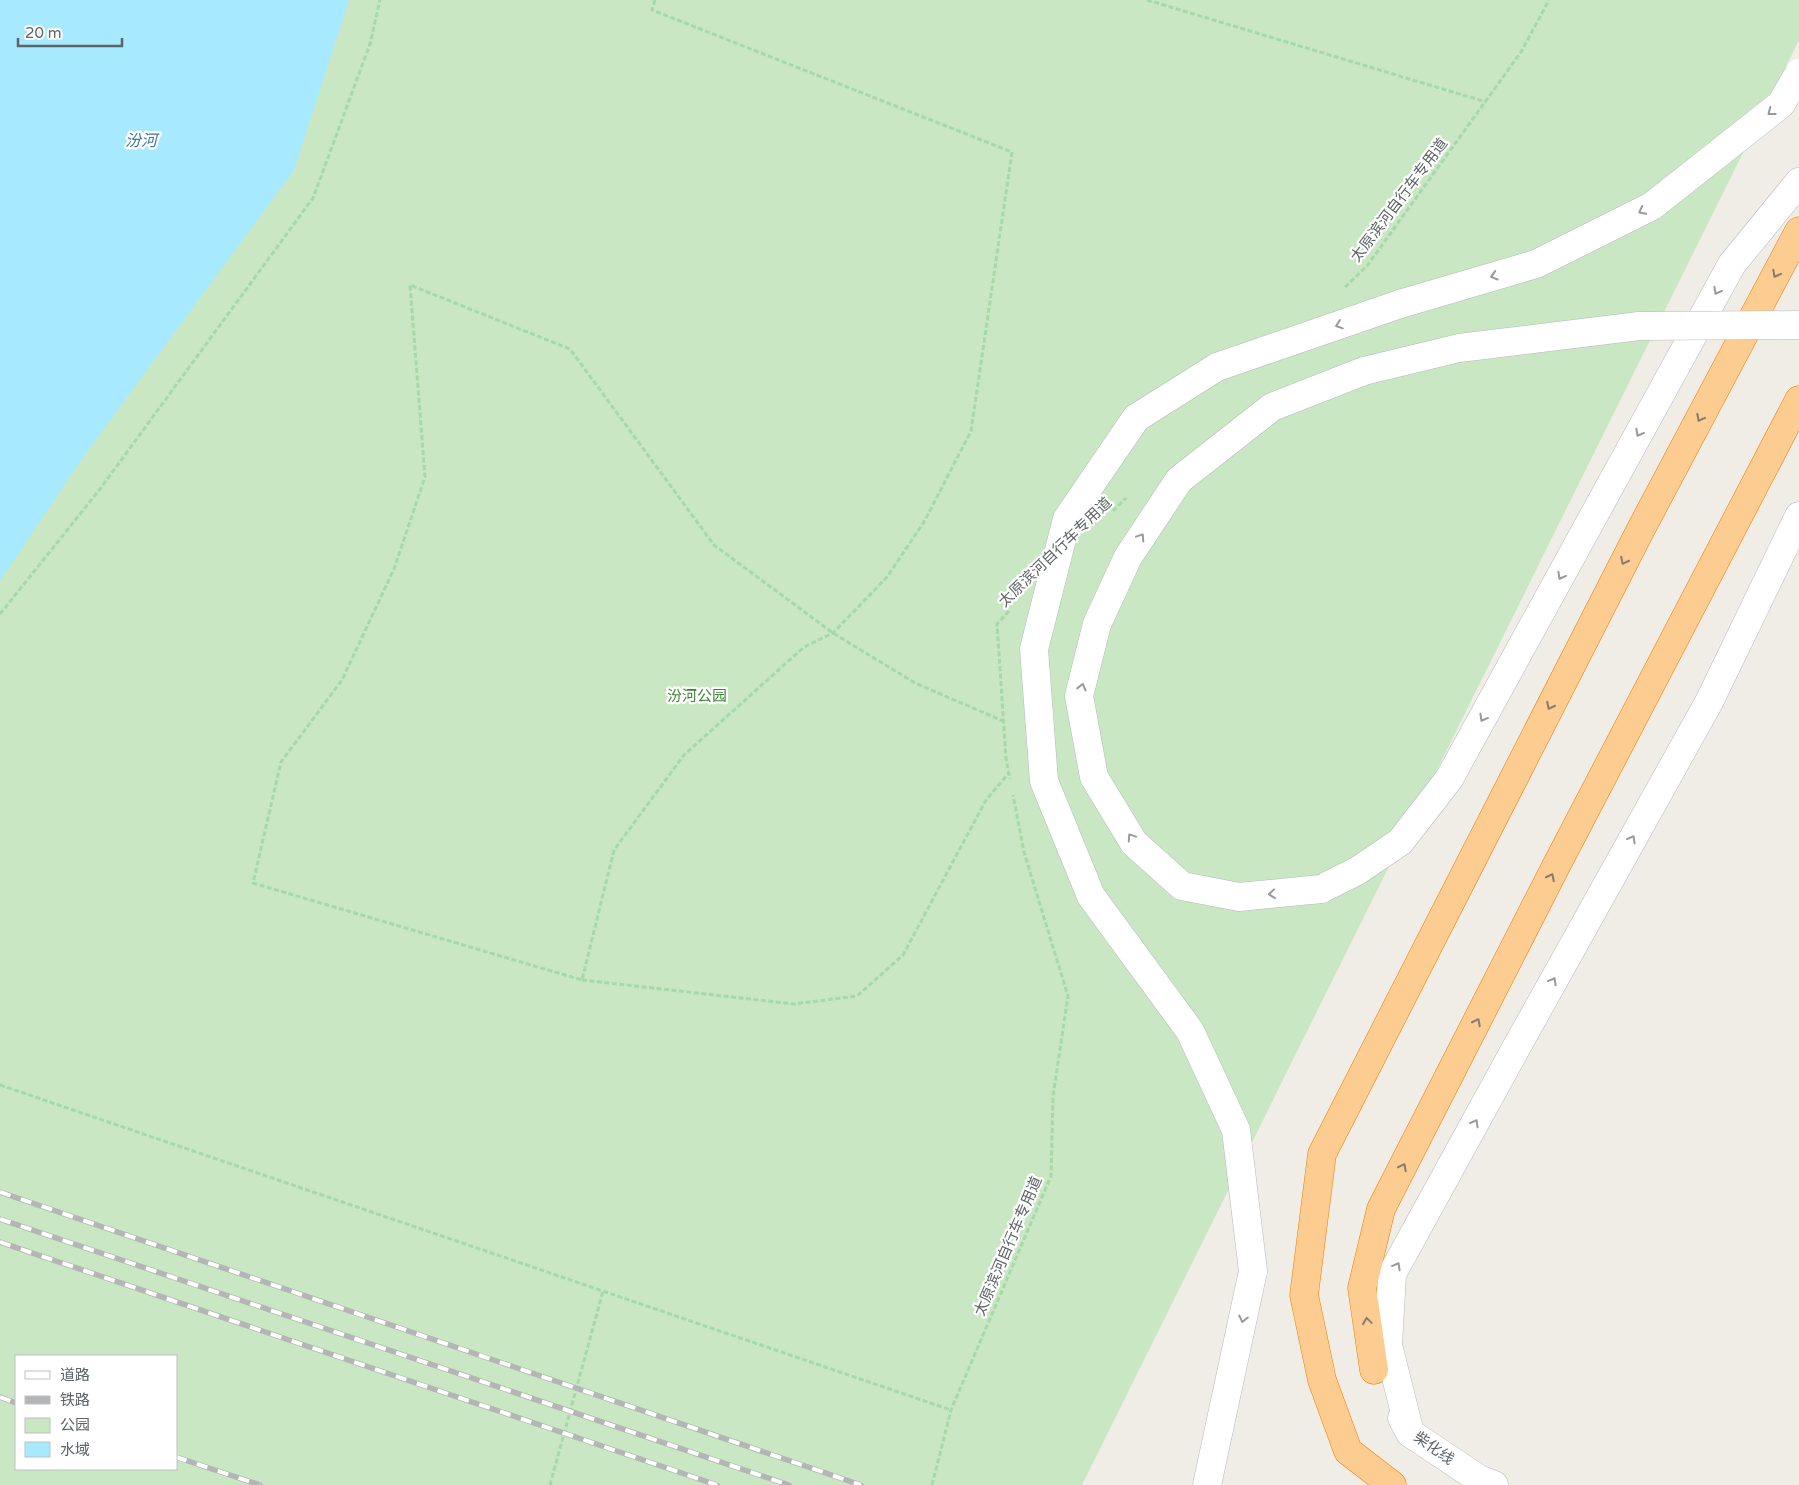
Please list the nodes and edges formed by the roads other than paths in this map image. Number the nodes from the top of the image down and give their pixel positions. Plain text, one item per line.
1 (1799, 73) edge
2 (1799, 182) edge
3 (1799, 231) edge
4 (1799, 325) edge
5 (1799, 400) edge
6 (1799, 516) edge
7 (1374, 1370) joint
8 (1410, 1433) junction
9 (1207, 1485) edge
10 (1392, 1485) edge
11 (1494, 1485) edge

1 -> 9 main road, bridge
2 -> 4 main road, bridge
3 -> 10 highway
7 -> 5 highway
8 -> 6 main road
7 - 8 main road, 柴化线
8 - 11 main road, 柴化线

